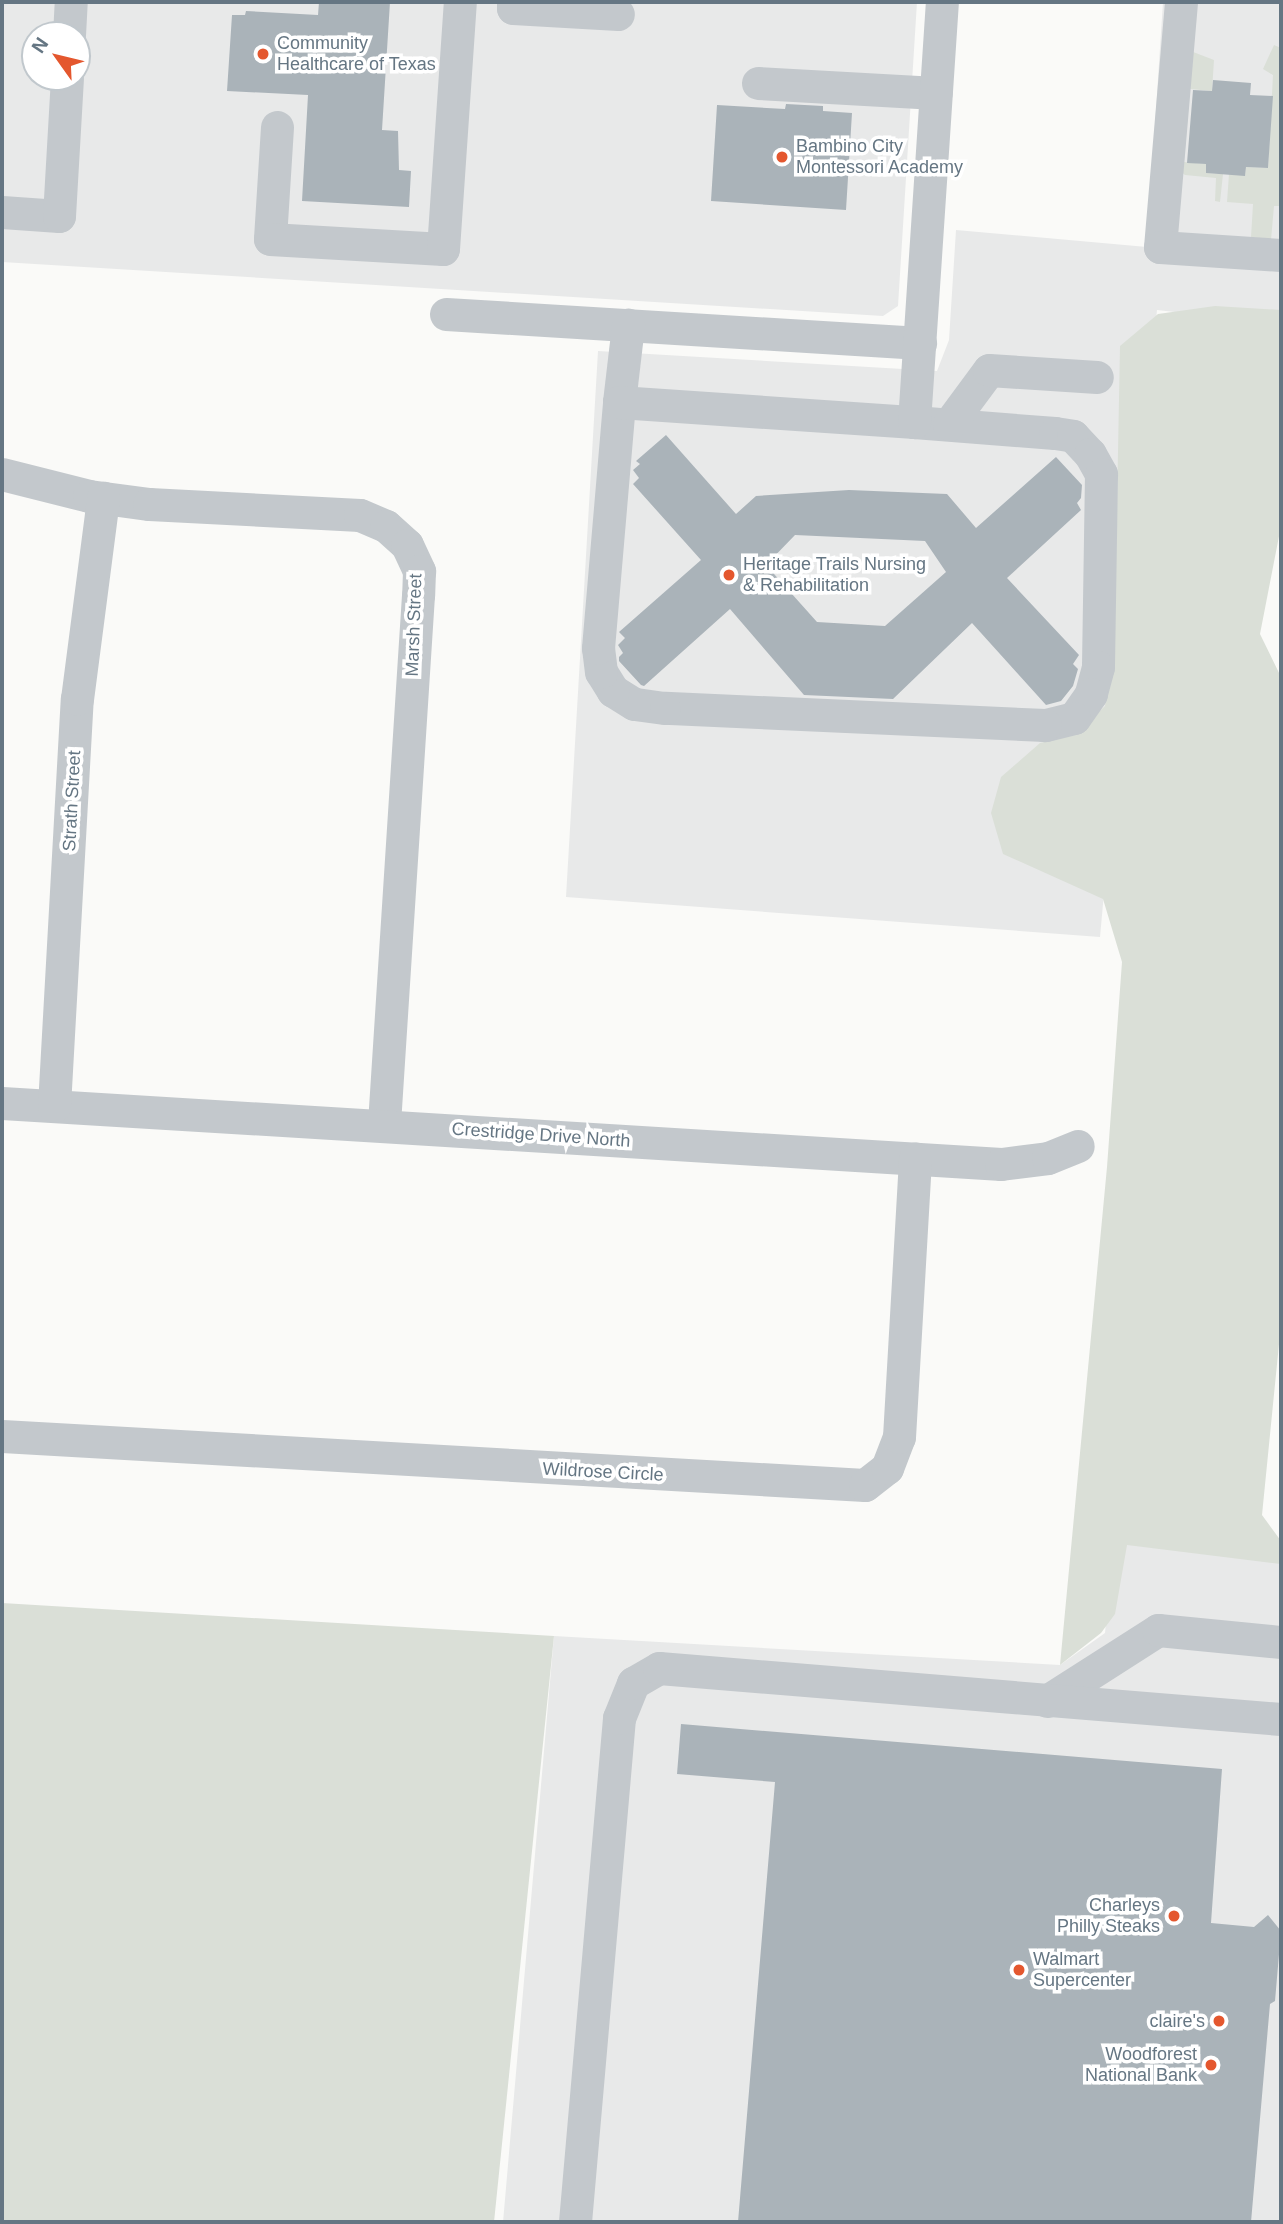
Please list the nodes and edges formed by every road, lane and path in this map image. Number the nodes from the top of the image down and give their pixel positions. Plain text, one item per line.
1 (71, 2) edge
2 (460, 2) edge
3 (513, 2) edge
4 (942, 2) edge
5 (1181, 2) edge
6 (618, 14) dead end
7 (70, 21) edge
8 (758, 83) dead end
9 (66, 91) edge
10 (936, 93) junction
11 (277, 127) dead end
12 (2, 212) edge
13 (1281, 255) edge
14 (446, 314) dead end
15 (628, 325) junction
16 (920, 343) junction
17 (1097, 377) dead end
18 (619, 402) junction
19 (914, 422) junction
20 (949, 424) junction
21 (2, 474) edge
22 (103, 498) junction
23 (2, 1103) edge
24 (54, 1106) junction
25 (384, 1124) junction
26 (1078, 1146) dead end
27 (915, 1158) junction
28 (2, 1437) edge
29 (1281, 1642) edge
30 (1047, 1701) junction
31 (1281, 1719) edge
32 (575, 2222) edge

1 - 7 street
2 - 11 street
3 - 6 street
4 - 10 street
5 - 13 street
8 - 10 street
9 - 12 street
10 - 16 street
14 - 15 street
15 - 16 street
15 - 18 street
16 - 19 street
17 - 20 street
18 - 19 street
18 - 20 street
19 - 20 street
21 - 22 street, Marsh Street
22 - 24 street, Strath Street
22 - 25 street, Marsh Street
23 - 24 street, Crestridge Drive North
24 - 25 street, Crestridge Drive North
25 - 27 street, Crestridge Drive North
26 - 27 street, Crestridge Drive North
27 - 28 street, Wildrose Circle
29 - 30 street
30 - 31 street
30 - 32 street

